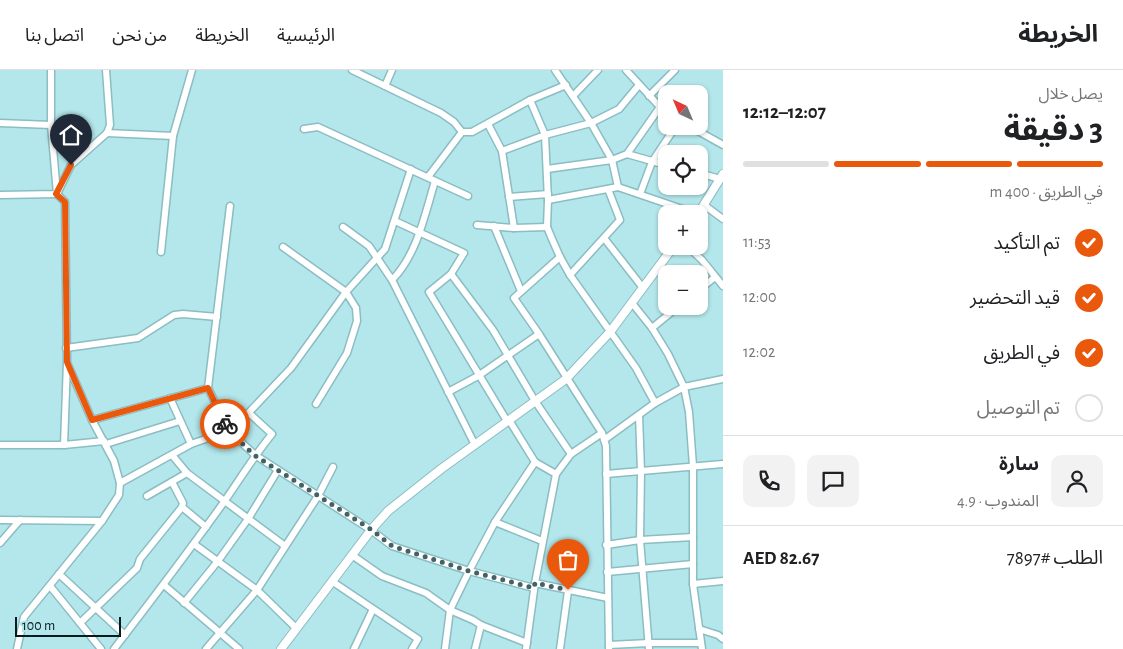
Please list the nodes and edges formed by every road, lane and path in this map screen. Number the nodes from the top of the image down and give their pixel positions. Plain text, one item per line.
1 (51, 70) edge
2 (106, 70) edge
3 (192, 70) edge
4 (352, 70) edge
5 (392, 70) edge
6 (555, 70) edge
7 (598, 70) edge
8 (626, 70) edge
9 (675, 70) edge
10 (566, 85) junction
11 (385, 86) junction
12 (639, 86) junction
13 (573, 96) junction
14 (649, 96) junction
15 (530, 100) junction
16 (658, 105) edge
17 (658, 110) edge
18 (0, 123) edge
19 (591, 123) junction
20 (488, 124) junction
21 (51, 125) junction
22 (304, 129) dead end
23 (462, 132) junction
24 (107, 133) junction
25 (545, 135) junction
26 (670, 135) edge
27 (705, 135) edge
28 (173, 136) junction
29 (723, 145) edge
30 (502, 151) junction
31 (628, 154) junction
32 (612, 160) junction
33 (652, 162) junction
34 (658, 163) edge
35 (411, 169) junction
36 (547, 169) junction
37 (708, 175) edge
38 (428, 177) junction
39 (721, 177) edge
40 (435, 181) junction
41 (618, 187) junction
42 (608, 189) junction
43 (56, 194) junction
44 (640, 194) junction
45 (0, 195) edge
46 (468, 196) dead end
47 (509, 197) junction
48 (548, 197) junction
49 (671, 205) edge
50 (704, 205) edge
51 (230, 206) dead end
52 (708, 208) edge
53 (723, 219) edge
54 (395, 221) junction
55 (477, 225) dead end
56 (494, 226) junction
57 (343, 227) dead end
58 (548, 227) junction
59 (514, 228) junction
60 (420, 232) junction
61 (604, 238) junction
62 (283, 247) dead end
63 (161, 252) dead end
64 (667, 255) edge
65 (696, 255) edge
66 (377, 256) junction
67 (560, 257) junction
68 (451, 274) junction
69 (570, 274) junction
70 (715, 277) junction
71 (392, 280) junction
72 (708, 283) edge
73 (723, 286) edge
74 (643, 288) junction
75 (522, 291) junction
76 (346, 292) junction
77 (632, 303) junction
78 (668, 315) edge
79 (217, 317) junction
80 (652, 328) junction
81 (610, 332) junction
82 (539, 334) junction
83 (66, 348) junction
84 (508, 355) junction
85 (67, 362) junction
86 (478, 376) junction
87 (566, 379) junction
88 (723, 379) edge
89 (208, 388) junction
90 (684, 388) junction
91 (448, 392) junction
92 (170, 398) junction
93 (535, 401) junction
94 (655, 403) junction
95 (316, 404) dead end
96 (248, 413) junction
97 (639, 415) junction
98 (92, 420) junction
99 (180, 421) junction
100 (508, 421) junction
101 (229, 431) junction
102 (602, 433) junction
103 (604, 440) junction
104 (105, 443) junction
105 (64, 444) junction
106 (191, 444) junction
107 (0, 445) edge
108 (475, 445) junction
109 (571, 454) junction
110 (172, 455) junction
111 (254, 455) junction
112 (536, 462) junction
113 (723, 464) edge
114 (693, 466) junction
115 (333, 467) dead end
116 (278, 470) junction
117 (641, 471) junction
118 (187, 473) junction
119 (556, 474) junction
120 (606, 474) junction
121 (172, 482) junction
122 (120, 483) junction
123 (147, 496) dead end
124 (318, 496) junction
125 (224, 501) junction
126 (182, 507) junction
127 (248, 519) junction
128 (0, 520) edge
129 (20, 520) junction
130 (102, 521) junction
131 (495, 522) junction
132 (206, 527) junction
133 (372, 530) junction
134 (693, 537) junction
135 (640, 540) junction
136 (542, 541) junction
137 (0, 543) edge
138 (194, 544) junction
139 (606, 545) junction
140 (286, 546) junction
141 (352, 555) junction
142 (218, 561) junction
143 (693, 564) junction
144 (642, 570) junction
145 (469, 571) junction
146 (607, 572) junction
147 (59, 574) junction
148 (333, 582) junction
149 (723, 582) edge
150 (693, 584) junction
151 (164, 585) junction
152 (534, 585) junction
153 (50, 586) junction
154 (257, 590) junction
155 (568, 590) junction
156 (608, 598) junction
157 (184, 603) junction
158 (96, 608) junction
159 (373, 609) junction
160 (450, 610) junction
161 (80, 623) junction
162 (481, 625) junction
163 (296, 628) junction
164 (699, 629) junction
165 (219, 632) junction
166 (125, 635) junction
167 (723, 639) edge
168 (527, 646) edge
169 (649, 646) edge
170 (701, 646) edge
171 (609, 647) edge
172 (17, 649) edge
173 (100, 649) edge
174 (114, 649) edge
175 (206, 649) edge
176 (239, 649) edge
177 (281, 649) edge
178 (354, 649) edge
179 (412, 649) edge
180 (445, 649) edge
181 (475, 649) edge
182 (560, 649) edge

1 - 21 street
2 - 24 street
3 - 28 street
4 - 11 street
5 - 11 street
6 - 10 street
7 - 13 street
8 - 12 street
9 - 14 street
10 - 13 street
10 - 15 street
11 - 23 street
12 - 14 street
12 - 19 street
13 - 19 street
14 - 16 street
15 - 20 street
15 - 25 street
17 - 31 street
18 - 21 street
19 - 25 street
19 - 32 street
20 - 23 street
20 - 30 street
21 - 43 street
22 - 35 street
23 - 38 street
24 - 28 street
24 - 43 street
25 - 30 street
25 - 36 street
26 - 33 street
27 - 29 street
28 - 63 street
30 - 47 street
31 - 32 street
31 - 33 street
32 - 36 street
32 - 41 street
33 - 34 street
33 - 44 street
35 - 38 street
35 - 54 street
36 - 48 street
37 - 39 street
38 - 40 street
39 - 50 street
40 - 46 street
40 - 60 street
41 - 42 street
41 - 44 street
42 - 48 street
42 - 61 street
43 - 45 street
43 - 83 street
44 - 49 street
47 - 48 street
47 - 59 street
48 - 58 street
51 - 79 street
52 - 53 street
54 - 60 street
54 - 66 street
55 - 56 street
56 - 59 street
56 - 75 street
57 - 66 street
58 - 59 street
58 - 67 street
60 - 68 street
60 - 71 street
61 - 69 street
61 - 74 street
62 - 76 street
64 - 74 street
65 - 70 street
66 - 71 street
66 - 76 street
67 - 69 street
67 - 75 street
68 - 84 street
68 - 86 street
69 - 81 street
70 - 72 street
70 - 73 street
71 - 91 street
74 - 77 street
75 - 82 street
76 - 95 street
76 - 96 street
77 - 80 street
77 - 81 street
78 - 80 street
79 - 83 street
79 - 89 street
80 - 90 street
81 - 87 street
81 - 94 street
82 - 84 street
82 - 87 street
83 - 85 street
84 - 86 street
84 - 93 street
85 - 98 street
85 - 105 street
86 - 91 street
86 - 100 street
87 - 93 street
87 - 102 street
88 - 90 street
89 - 92 street
89 - 101 street
90 - 94 street
90 - 114 street
91 - 108 street
92 - 98 street
92 - 99 street
93 - 100 street
93 - 109 street
94 - 97 street
96 - 101 street
96 - 111 street
97 - 103 street
97 - 117 street
98 - 104 street
99 - 104 street
99 - 106 street
100 - 108 street
100 - 112 street
101 - 106 street
101 - 111 street
102 - 103 street
102 - 109 street
103 - 120 street
104 - 105 street
104 - 122 street
105 - 107 street
106 - 110 street
108 - 133 street
109 - 119 street
110 - 118 street
110 - 122 street
111 - 116 street
111 - 125 street
112 - 119 street
112 - 131 street
113 - 114 street
114 - 117 street
114 - 134 street
115 - 124 street
116 - 124 street
116 - 127 street
117 - 120 street
117 - 135 street
118 - 121 street
118 - 125 street
119 - 136 street
120 - 139 street
121 - 123 street
121 - 126 street
122 - 130 street
124 - 133 street
124 - 140 street
125 - 127 street
125 - 132 street
126 - 132 street
126 - 158 street
127 - 140 street
127 - 142 street
128 - 129 street
129 - 130 street
129 - 137 street
130 - 147 street
131 - 136 street
131 - 145 street
132 - 138 street
133 - 141 street
133 - 145 street
134 - 135 street
134 - 143 street
135 - 139 street
135 - 144 street
136 - 152 street
138 - 142 street
138 - 151 street
139 - 146 street
140 - 154 street
141 - 148 street
141 - 160 street
142 - 154 street
142 - 157 street
143 - 144 street
143 - 150 street
144 - 146 street
144 - 169 street
145 - 152 street
145 - 160 street
146 - 156 street
147 - 153 street
147 - 158 street
148 - 159 street
148 - 163 street
149 - 150 street
150 - 164 street
151 - 157 street
151 - 166 street
152 - 155 street
152 - 168 street
153 - 161 street
153 - 172 street
154 - 163 street
154 - 165 street
155 - 156 street
155 - 182 street
156 - 171 street
157 - 165 street
158 - 161 street
158 - 166 street
159 - 178 street
159 - 179 street
160 - 162 street
160 - 180 street
161 - 173 street
162 - 168 street
162 - 181 street
163 - 177 street
164 - 167 street
164 - 170 street
165 - 175 street
165 - 176 street
166 - 174 street
169 - 170 street
169 - 171 street

